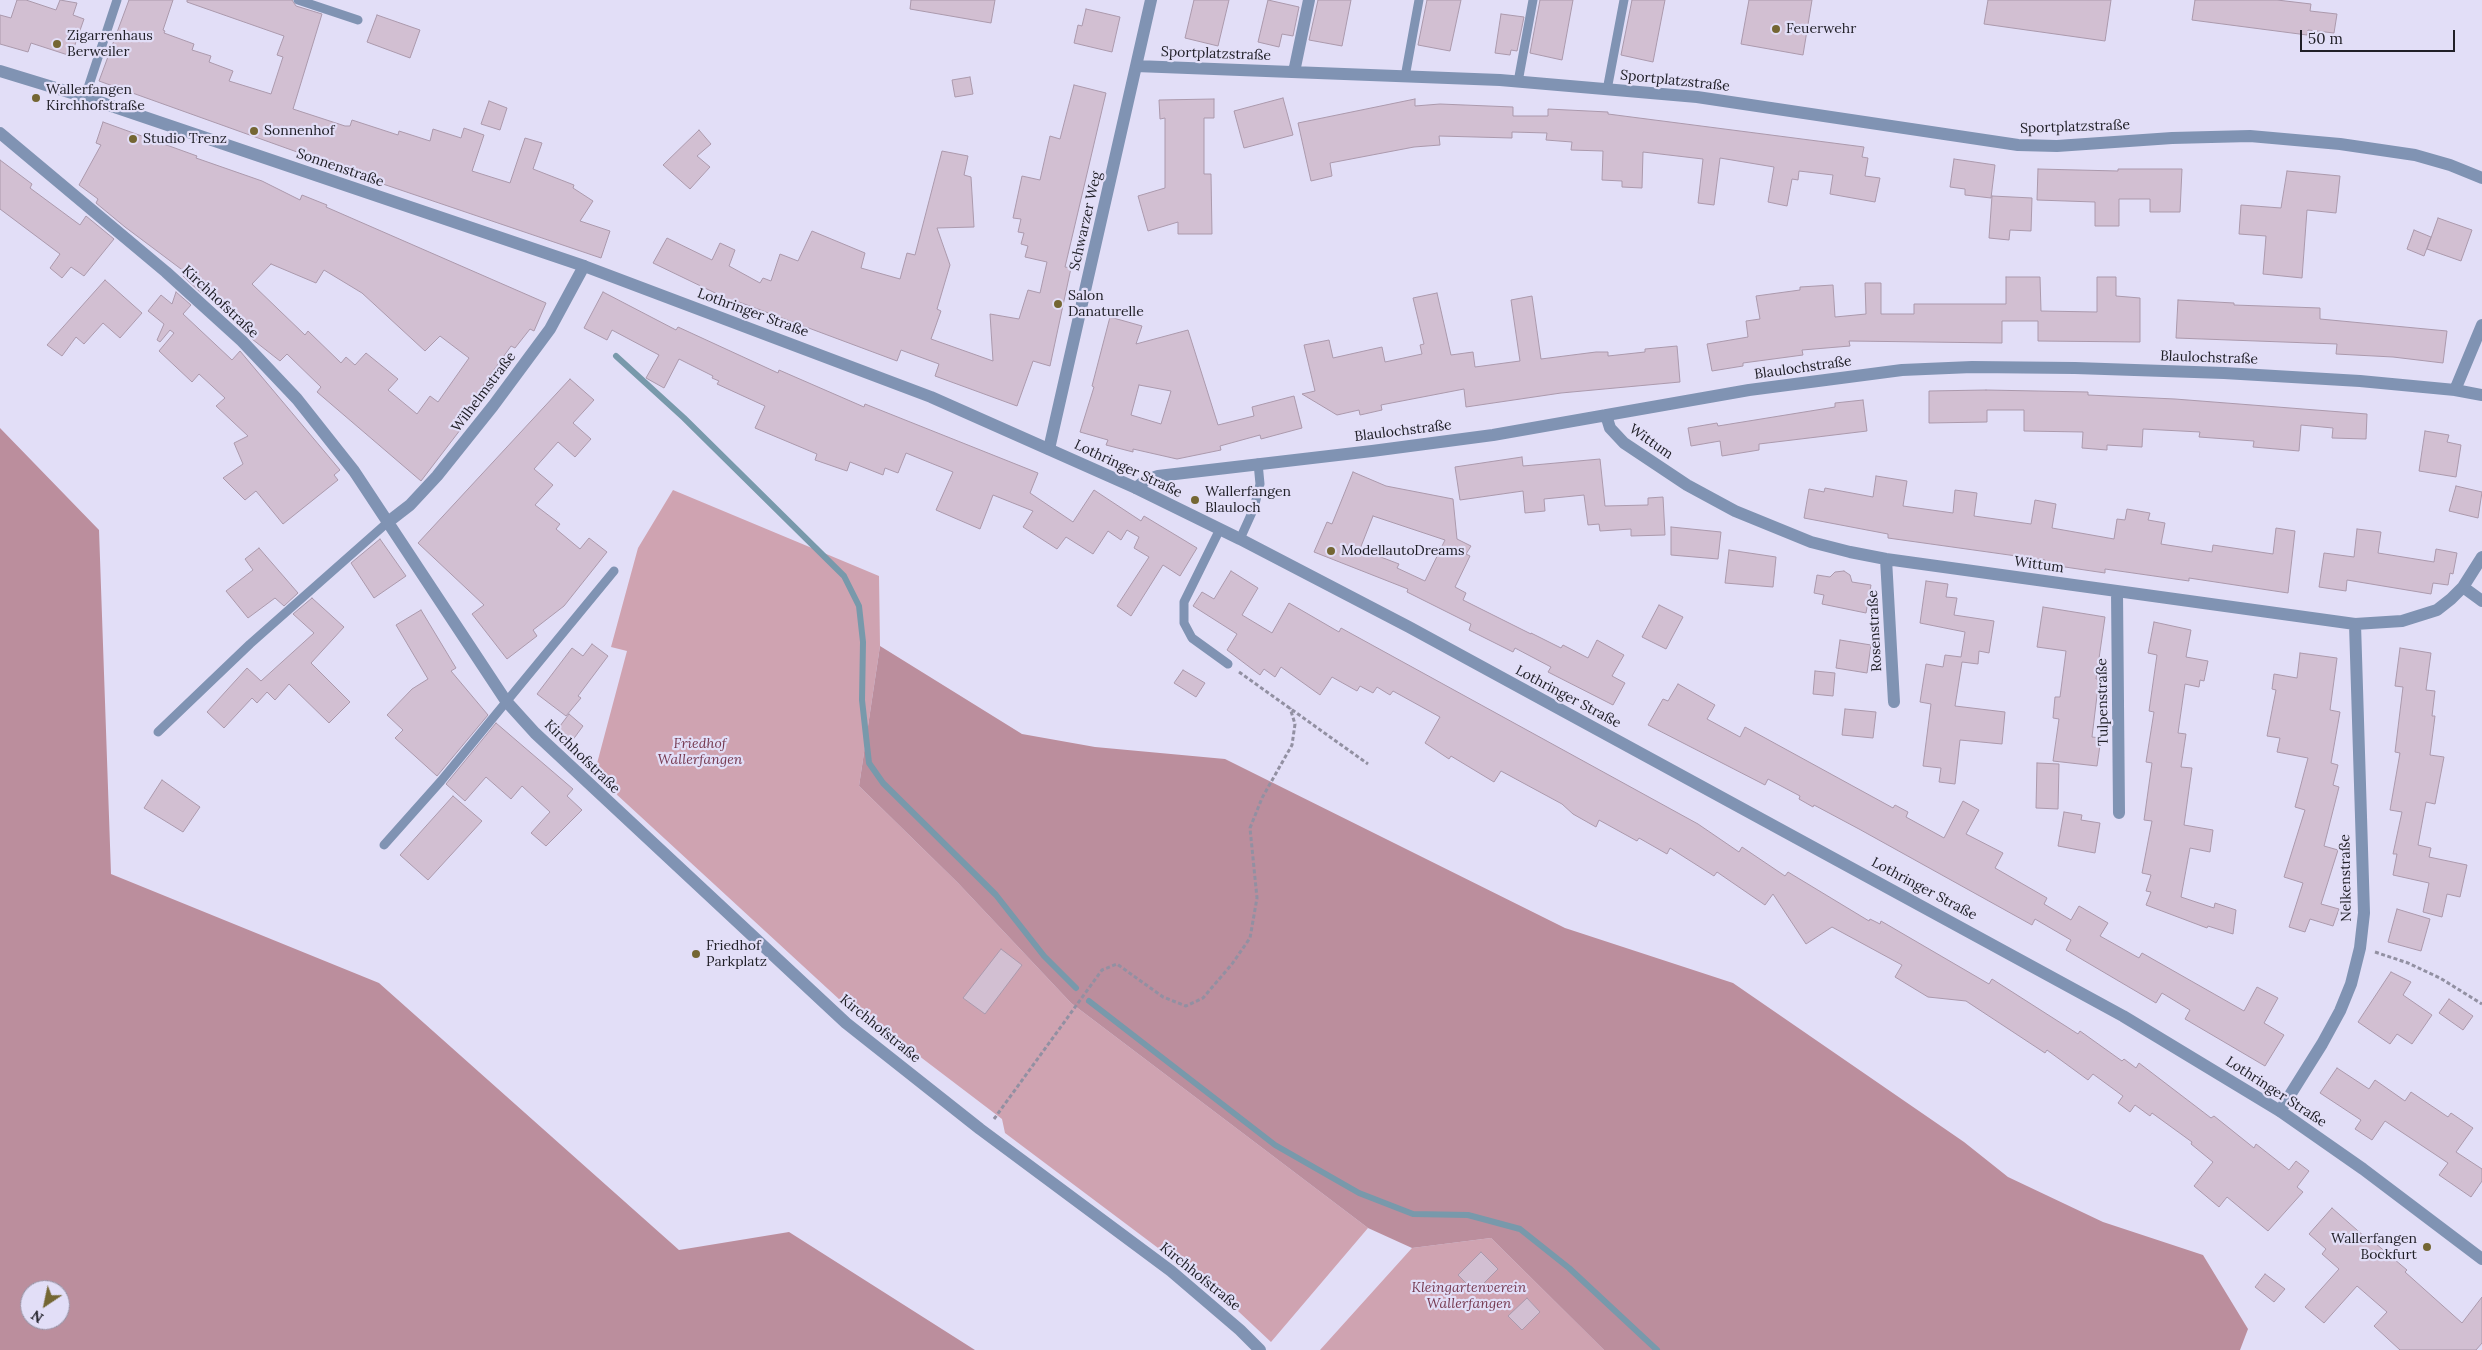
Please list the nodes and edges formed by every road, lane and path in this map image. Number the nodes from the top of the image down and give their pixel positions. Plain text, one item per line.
1 (117, 0) edge
2 (298, 0) edge
3 (1151, 0) edge
4 (1308, 0) edge
5 (1419, 0) edge
6 (1533, 0) edge
7 (1624, 0) edge
8 (358, 20) dead end
9 (1136, 66) junction
10 (0, 71) edge
11 (1294, 72) junction
12 (1405, 77) junction
13 (1518, 82) junction
14 (1607, 90) junction
15 (85, 97) junction
16 (0, 133) edge
17 (2482, 178) edge
18 (584, 266) junction
19 (2482, 326) edge
20 (2455, 390) junction
21 (2482, 395) edge
22 (1606, 415) junction
23 (1049, 449) junction
24 (1258, 463) junction
25 (1136, 488) junction
26 (388, 522) junction
27 (1220, 529) junction
28 (1240, 539) junction
29 (2482, 557) edge
30 (1886, 559) junction
31 (614, 571) dead end
32 (2463, 587) junction
33 (2117, 592) junction
34 (2482, 601) edge
35 (2355, 624) junction
36 (1228, 664) joint
37 (506, 701) junction
38 (1894, 702) dead end
39 (1290, 708) junction
40 (158, 732) dead end
41 (1368, 764) dead end
42 (2119, 813) dead end
43 (384, 845) dead end
44 (2360, 948) junction
45 (2482, 1004) edge
46 (2280, 1111) junction
47 (985, 1132) junction
48 (2482, 1259) edge
49 (1260, 1350) edge

1 - 15 lane
2 - 8 lane
3 - 9 street, Schwarzer Weg
4 - 11 street
5 - 12 lane
6 - 13 lane
7 - 14 lane, Sportplatzstraße
9 - 11 street, Sportplatzstraße
9 - 23 street, Schwarzer Weg
10 - 15 street, Sonnenstraße
11 - 12 street, Sportplatzstraße
12 - 13 street, Sportplatzstraße
13 - 14 street, Sportplatzstraße
14 - 17 street, Sportplatzstraße
15 - 18 street, Sonnenstraße
16 - 26 street, Kirchhofstraße
18 - 23 street, Lothringer Straße
18 - 26 street, Wilhelmstraße
19 - 20 street
20 - 21 street, Blaulochstraße
20 - 22 street, Blaulochstraße
22 - 24 street, Blaulochstraße
22 - 30 street, Wittum
23 - 25 street, Lothringer Straße
24 - 25 street, Blaulochstraße
24 - 28 lane
25 - 27 street, Lothringer Straße
26 - 37 street, Kirchhofstraße
26 - 40 lane
27 - 28 street, Lothringer Straße
27 - 36 lane
28 - 46 street, Lothringer Straße
29 - 32 street, Wittum
30 - 33 street, Wittum
30 - 38 street, Rosenstraße
31 - 37 lane
32 - 34 street
32 - 35 street, Wittum
33 - 35 street, Wittum
33 - 42 street, Tulpenstraße
35 - 44 street, Nelkenstraße
36 - 39 path
37 - 43 lane
37 - 47 street, Kirchhofstraße
39 - 41 path
39 - 47 path
44 - 45 path
44 - 46 street, Nelkenstraße
46 - 48 street, Lothringer Straße
47 - 49 street, Kirchhofstraße

